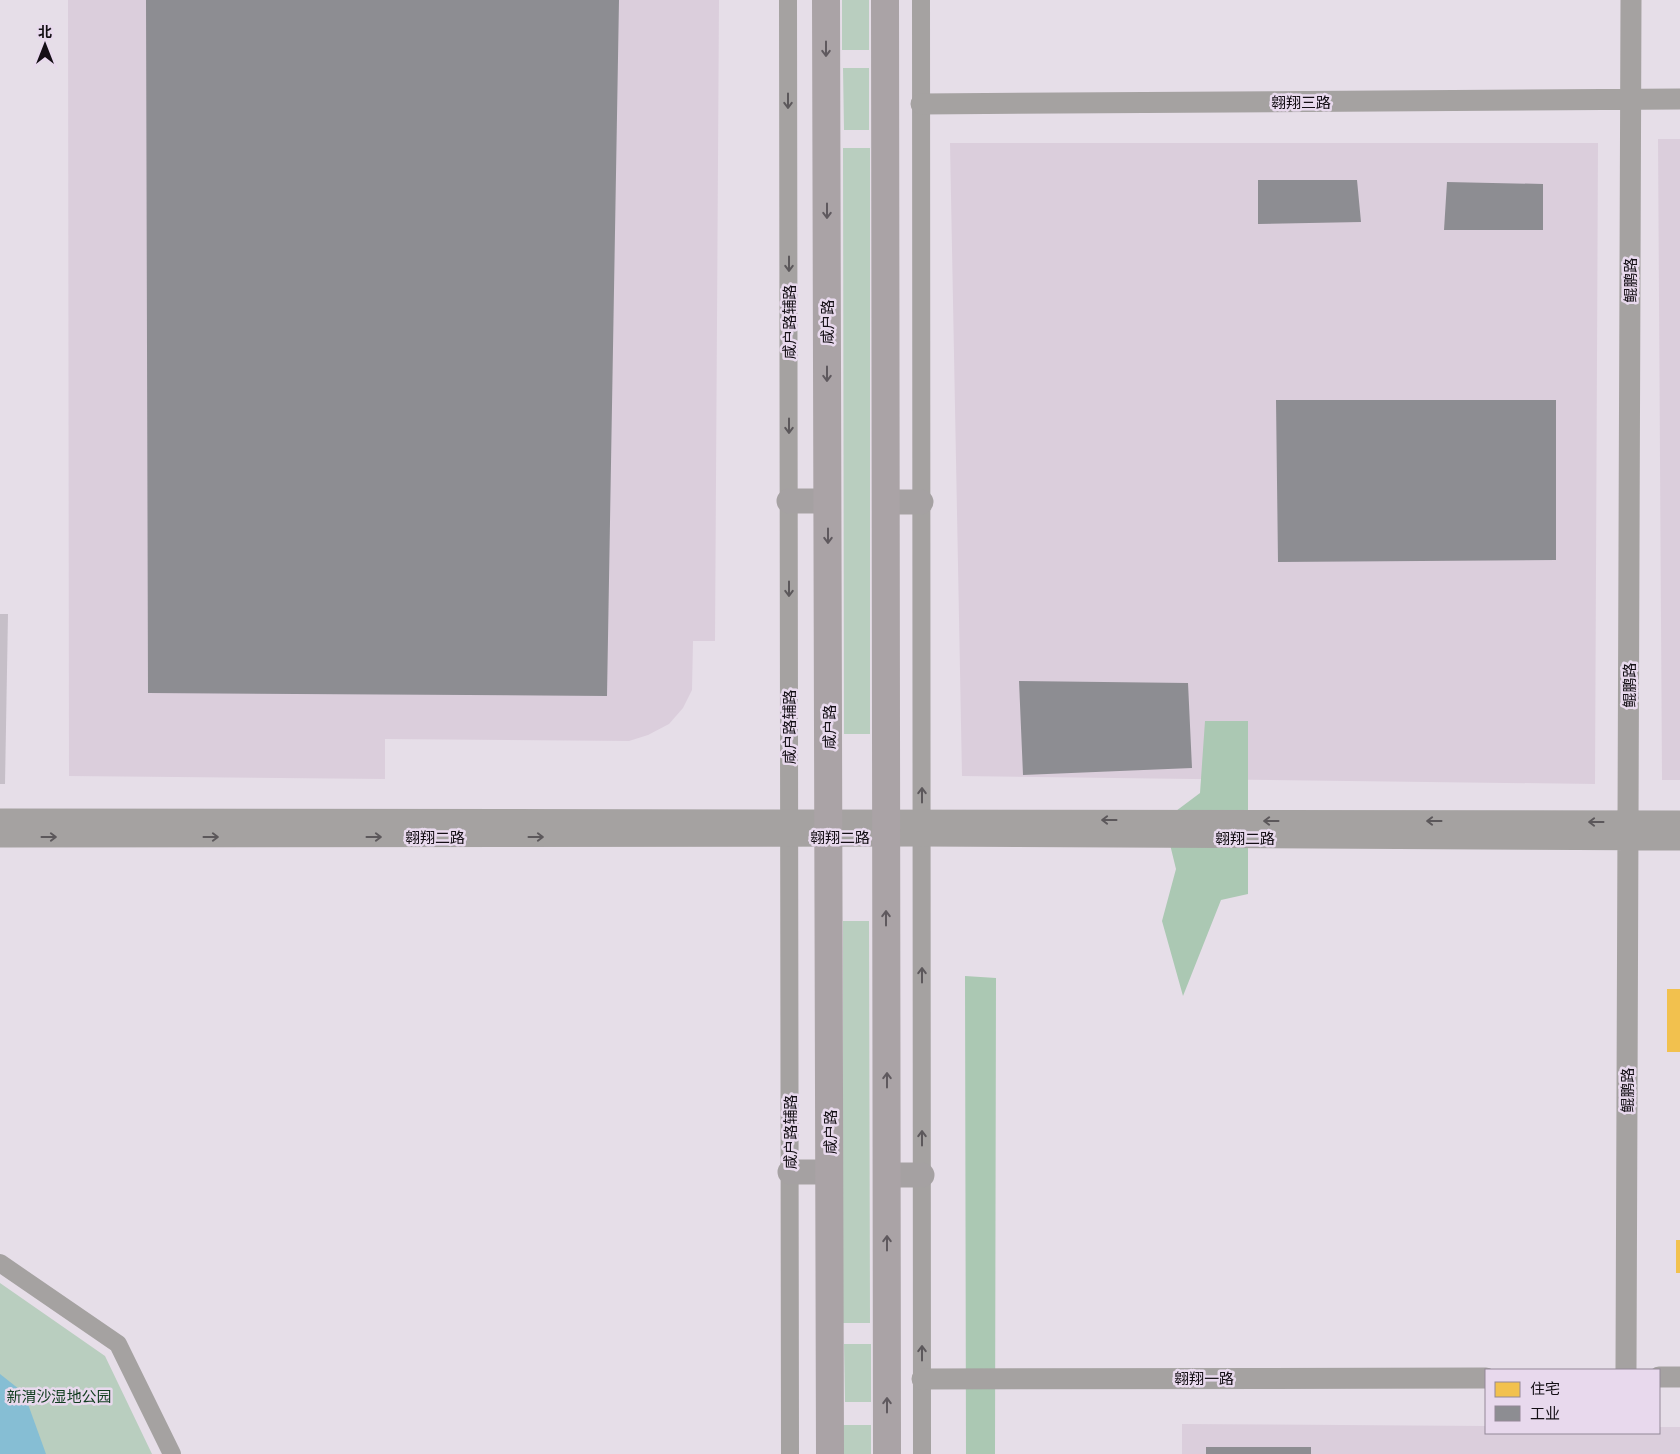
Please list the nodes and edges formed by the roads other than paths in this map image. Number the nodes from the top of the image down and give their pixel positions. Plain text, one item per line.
1 (788, 0) edge
2 (826, 0) edge
3 (885, 0) edge
4 (921, 0) edge
5 (1631, 0) edge
6 (1631, 99) junction
7 (1680, 99) edge
8 (921, 104) junction
9 (789, 501) junction
10 (828, 501) junction
11 (886, 502) junction
12 (921, 502) junction
13 (0, 819) edge
14 (1680, 821) edge
15 (789, 828) junction
16 (829, 828) junction
17 (886, 828) junction
18 (922, 828) junction
19 (1628, 831) junction
20 (0, 837) edge
21 (1680, 840) edge
22 (790, 1172) junction
23 (830, 1172) junction
24 (887, 1175) junction
25 (922, 1175) junction
26 (0, 1264) edge
27 (1626, 1369) edge
28 (1660, 1377) edge
29 (1680, 1377) edge
30 (1485, 1378) edge
31 (922, 1379) junction
32 (172, 1454) edge
33 (790, 1454) edge
34 (830, 1454) edge
35 (887, 1454) edge
36 (922, 1454) edge

1 -> 9 street, 咸户路辅路
2 -> 10 main road, 咸户路
3 - 11 main road
4 - 8 street
5 - 6 street, 鲲鹏路
6 - 7 street, 翱翔三路
6 - 8 street, 翱翔三路
6 - 19 street, 鲲鹏路
8 - 12 street
9 - 10 main road
9 -> 15 street, 咸户路辅路
10 -> 16 main road, 咸户路
11 - 12 main road
11 - 17 main road
18 -> 12 street
13 - 15 street, 翱翔二路
14 - 19 street, 翱翔二路
15 - 16 street, 翱翔二路
20 -> 15 street, 翱翔二路
15 - 22 street, 咸户路辅路
16 - 17 street, 翱翔二路
16 - 23 main road, 咸户路
17 - 18 street, 翱翔二路
24 -> 17 main road
18 - 19 street, 翱翔二路
25 -> 18 street
19 - 21 street, 翱翔二路
19 - 27 street, 鲲鹏路
22 - 23 main road
22 - 33 street, 咸户路辅路
23 - 34 main road, 咸户路
24 - 25 main road
35 -> 24 main road
31 -> 25 street
26 - 32 street
28 - 29 street
30 - 31 street, 翱翔一路
31 - 36 street

